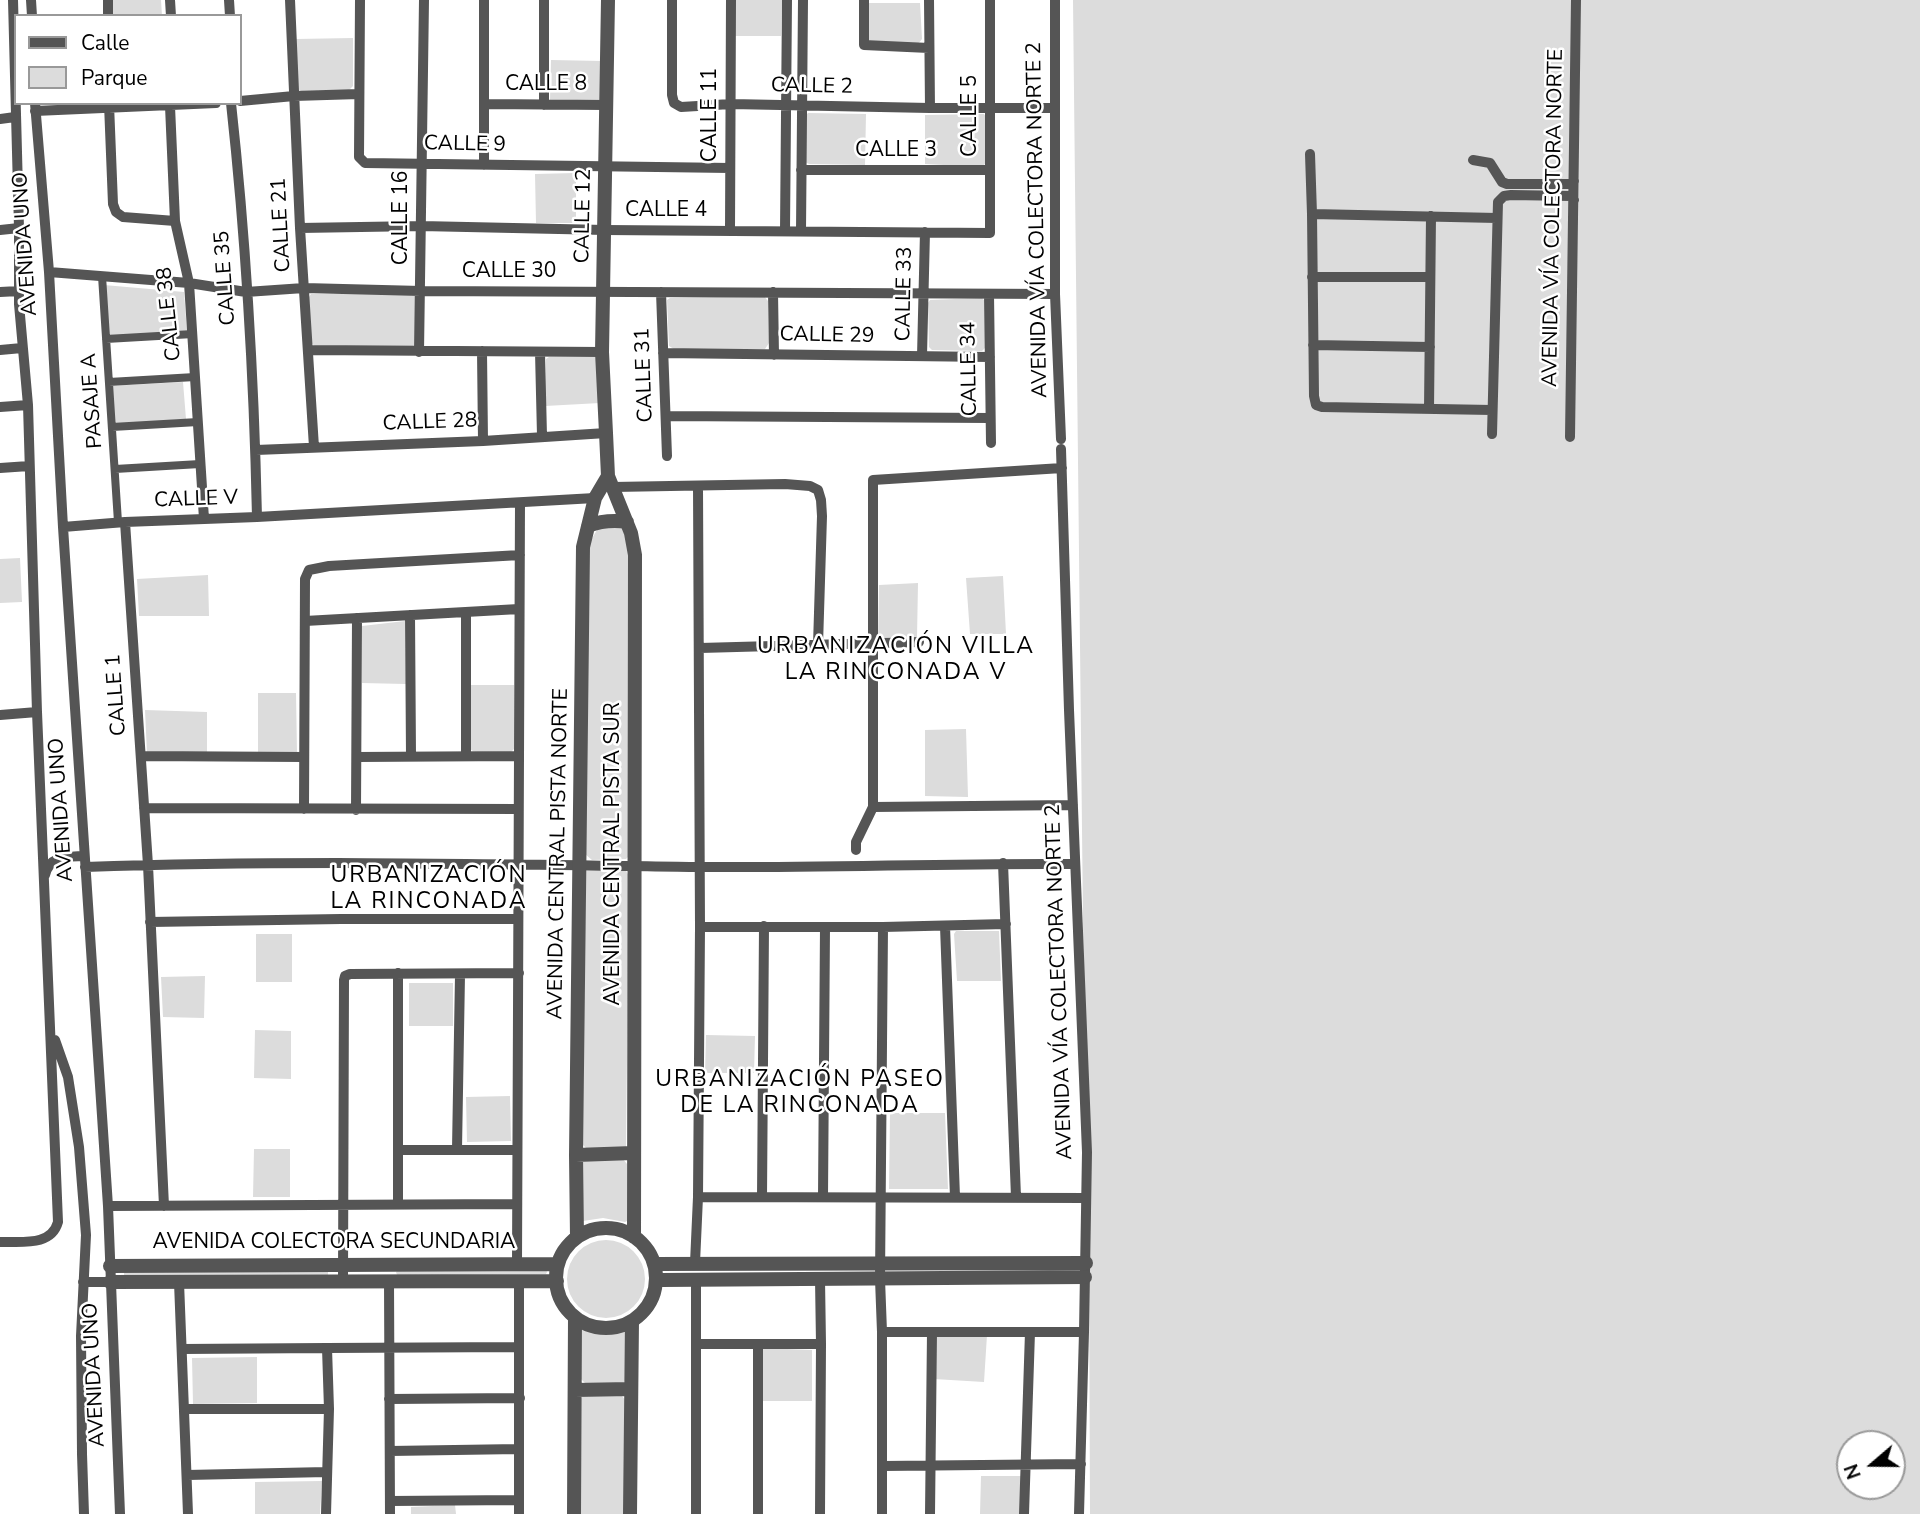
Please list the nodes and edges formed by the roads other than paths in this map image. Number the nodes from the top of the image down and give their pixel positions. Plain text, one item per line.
1 (13, 0) edge
2 (290, 0) edge
3 (360, 0) edge
4 (424, 0) edge
5 (484, 0) edge
6 (544, 0) edge
7 (608, 0) edge
8 (672, 0) edge
9 (731, 0) edge
10 (787, 0) edge
11 (803, 0) edge
12 (864, 0) edge
13 (929, 0) edge
14 (990, 0) edge
15 (1055, 0) edge
16 (1576, 0) edge
17 (929, 48) junction
18 (14, 58) edge
19 (359, 94) junction
20 (294, 96) junction
21 (242, 102) edge
22 (484, 104) junction
23 (731, 104) junction
24 (15, 105) edge
25 (185, 105) edge
26 (231, 105) edge
27 (544, 105) junction
28 (607, 105) junction
29 (787, 105) junction
30 (109, 106) edge
31 (170, 106) junction
32 (803, 106) junction
33 (35, 107) edge
34 (930, 108) junction
35 (991, 108) junction
36 (1054, 108) junction
37 (15, 117) junction
38 (0, 119) edge
39 (1310, 153) dead end
40 (1473, 160) dead end
41 (421, 163) junction
42 (484, 164) junction
43 (606, 166) junction
44 (730, 168) junction
45 (801, 170) junction
46 (990, 170) junction
47 (1574, 181) junction
48 (1574, 200) junction
49 (1312, 214) junction
50 (1431, 216) junction
51 (1497, 218) junction
52 (175, 221) junction
53 (421, 226) junction
54 (19, 228) junction
55 (300, 228) junction
56 (0, 230) edge
57 (605, 230) junction
58 (730, 231) junction
59 (785, 231) junction
60 (801, 231) junction
61 (925, 232) junction
62 (990, 233) joint
63 (49, 272) junction
64 (102, 276) junction
65 (1312, 277) junction
66 (1430, 277) junction
67 (189, 283) junction
68 (304, 288) junction
69 (19, 290) junction
70 (421, 291) junction
71 (0, 292) edge
72 (246, 292) junction
73 (604, 292) junction
74 (661, 292) junction
75 (773, 292) junction
76 (923, 294) junction
77 (989, 294) junction
78 (1055, 294) junction
79 (192, 334) junction
80 (106, 339) junction
81 (1313, 345) junction
82 (1430, 347) junction
83 (22, 348) junction
84 (0, 350) edge
85 (308, 350) junction
86 (482, 351) junction
87 (419, 352) junction
88 (541, 352) junction
89 (602, 352) junction
90 (663, 353) junction
91 (774, 355) junction
92 (922, 356) junction
93 (990, 357) junction
94 (195, 377) junction
95 (109, 382) junction
96 (28, 405) junction
97 (0, 407) edge
98 (1429, 409) junction
99 (1492, 410) junction
100 (666, 416) junction
101 (990, 418) junction
102 (198, 422) junction
103 (112, 428) junction
104 (606, 433) junction
105 (1492, 434) dead end
106 (542, 436) junction
107 (1570, 437) dead end
108 (483, 441) junction
109 (991, 443) dead end
110 (314, 447) junction
111 (256, 450) junction
112 (667, 456) dead end
113 (200, 464) junction
114 (29, 466) junction
115 (0, 468) edge
116 (1062, 468) junction
117 (115, 469) junction
118 (610, 481) junction
119 (698, 486) junction
120 (595, 498) junction
121 (520, 503) junction
122 (257, 517) junction
123 (204, 519) junction
124 (121, 522) junction
125 (626, 522) junction
126 (588, 526) junction
127 (63, 527) junction
128 (520, 555) junction
129 (519, 608) junction
130 (467, 612) junction
131 (410, 615) junction
132 (357, 618) junction
133 (305, 621) junction
134 (919, 642) dead end
135 (873, 643) junction
136 (817, 645) junction
137 (700, 648) junction
138 (37, 712) junction
139 (0, 715) edge
140 (141, 756) junction
141 (411, 756) junction
142 (466, 756) junction
143 (519, 756) junction
144 (304, 757) junction
145 (356, 757) junction
146 (1073, 805) junction
147 (873, 807) junction
148 (144, 808) junction
149 (304, 809) junction
150 (518, 809) junction
151 (356, 810) junction
152 (42, 837) junction
153 (856, 850) dead end
154 (58, 857) junction
155 (85, 861) junction
156 (519, 863) junction
157 (1003, 863) junction
158 (149, 864) junction
159 (581, 864) junction
160 (1075, 864) junction
161 (635, 865) junction
162 (699, 867) junction
163 (44, 877) junction
164 (518, 919) junction
165 (150, 922) junction
166 (1006, 924) junction
167 (764, 926) junction
168 (945, 926) junction
169 (699, 927) junction
170 (825, 927) junction
171 (883, 927) junction
172 (398, 973) junction
173 (519, 973) junction
174 (460, 975) junction
175 (50, 1027) junction
176 (457, 1149) junction
177 (398, 1150) junction
178 (517, 1150) junction
179 (634, 1153) junction
180 (576, 1154) junction
181 (698, 1197) junction
182 (762, 1197) junction
183 (823, 1197) junction
184 (881, 1197) junction
185 (955, 1197) junction
186 (1016, 1197) junction
187 (1086, 1199) junction
188 (344, 1204) junction
189 (398, 1204) junction
190 (517, 1204) junction
191 (108, 1206) junction
192 (164, 1206) junction
193 (577, 1237) junction
194 (634, 1237) junction
195 (0, 1242) edge
196 (695, 1263) junction
197 (880, 1263) junction
198 (517, 1264) junction
199 (558, 1264) junction
200 (654, 1264) junction
201 (343, 1265) junction
202 (110, 1266) junction
203 (1085, 1270) junction
204 (820, 1279) junction
205 (880, 1279) junction
206 (696, 1280) junction
207 (343, 1281) junction
208 (389, 1281) junction
209 (519, 1281) junction
210 (556, 1281) junction
211 (83, 1282) junction
212 (110, 1282) junction
213 (179, 1282) junction
214 (656, 1282) junction
215 (575, 1318) junction
216 (632, 1321) junction
217 (882, 1332) junction
218 (932, 1332) junction
219 (1030, 1332) junction
220 (1084, 1332) junction
221 (696, 1344) junction
222 (758, 1345) junction
223 (821, 1345) junction
224 (390, 1347) junction
225 (520, 1347) junction
226 (327, 1348) junction
227 (182, 1349) junction
228 (630, 1389) junction
229 (575, 1390) junction
230 (520, 1398) junction
231 (390, 1399) junction
232 (184, 1409) junction
233 (329, 1409) junction
234 (519, 1449) junction
235 (390, 1451) junction
236 (1026, 1463) junction
237 (1081, 1464) junction
238 (930, 1465) junction
239 (883, 1466) junction
240 (327, 1472) junction
241 (187, 1475) junction
242 (519, 1500) junction
243 (390, 1501) junction
244 (84, 1514) edge
245 (120, 1514) edge
246 (188, 1514) edge
247 (326, 1514) edge
248 (390, 1514) edge
249 (519, 1514) edge
250 (574, 1514) edge
251 (630, 1514) edge
252 (696, 1514) edge
253 (758, 1514) edge
254 (820, 1514) edge
255 (882, 1514) edge
256 (930, 1514) edge
257 (1024, 1514) edge
258 (1079, 1514) edge

1 - 18 street, AVENIDA UNO
2 - 20 street, CALLE 21
3 - 19 street, CALLE 9
4 - 41 street, CALLE 16
5 - 22 street
6 - 27 street
7 - 28 street, CALLE 12
8 - 23 street, CALLE 2
9 - 23 street, CALLE 11
10 - 29 street
11 - 32 street
12 - 17 street
13 - 17 street
14 - 35 street, CALLE 5
15 - 36 street, AVENIDA VÍA COLECTORA NORTE 2
16 - 47 street, AVENIDA VÍA COLECTORA NORTE
17 - 34 street
19 - 20 street
19 - 41 street, CALLE 9
20 - 21 street
20 - 55 street, CALLE 21
22 - 27 street, CALLE 8
22 - 42 street
23 - 29 street, CALLE 2
23 - 44 street, CALLE 11
24 - 37 street, AVENIDA UNO
25 - 31 street
26 - 72 street, CALLE 35
27 - 28 street, CALLE 8
28 - 43 street, CALLE 12
29 - 32 street, CALLE 2
29 - 59 street
30 - 31 street
30 - 33 street
30 - 52 street
31 - 52 street, CALLE 38
32 - 34 street, CALLE 2
32 - 45 street
33 - 63 street, AVENIDA UNO
34 - 35 street, CALLE 2
35 - 36 street, CALLE 2
35 - 46 street, CALLE 5
36 - 78 street, AVENIDA VÍA COLECTORA NORTE 2
37 - 38 street
37 - 54 street, AVENIDA UNO
39 - 49 street
40 - 47 street
41 - 42 street, CALLE 9
41 - 53 street, CALLE 16
42 - 43 street, CALLE 9
43 - 44 street, CALLE 9
43 - 57 street, CALLE 12
44 - 58 street, CALLE 11
45 - 46 street, CALLE 3
45 - 60 street
46 - 62 street, CALLE 5
47 - 48 street, AVENIDA VÍA COLECTORA NORTE
48 - 51 street
48 - 107 street, AVENIDA VÍA COLECTORA NORTE
49 - 50 street
49 - 65 street
50 - 51 street
50 - 66 street
51 - 99 street
52 - 67 street, CALLE 38
53 - 55 street, CALLE 4
53 - 57 street, CALLE 4
53 - 70 street, CALLE 16
54 - 56 street
54 - 69 street, AVENIDA UNO
55 - 68 street, CALLE 21
57 - 58 street, CALLE 4
57 - 73 street, CALLE 12
58 - 59 street, CALLE 4
59 - 60 street, CALLE 4
60 - 61 street, CALLE 4
61 - 62 street, CALLE 4
61 - 76 street, CALLE 33
63 - 64 street, CALLE 30
63 - 127 street, AVENIDA UNO
64 - 67 street, CALLE 30
64 - 80 street, PASAJE A
65 - 66 street
65 - 81 street
66 - 82 street
67 - 72 street, CALLE 30
67 - 79 street, CALLE 38
68 - 70 street, CALLE 30
68 - 72 street, CALLE 30
68 - 85 street, CALLE 21
69 - 71 street
69 - 83 street, AVENIDA UNO
70 - 73 street, CALLE 30
70 - 87 street, CALLE 16
72 - 111 street, CALLE 35
73 - 74 street, CALLE 30
73 - 89 street, CALLE 12
74 - 75 street, CALLE 30
74 - 90 street, CALLE 31
75 - 76 street, CALLE 30
75 - 91 street
76 - 77 street, CALLE 30
76 - 92 street, CALLE 33
77 - 78 street, CALLE 30
77 - 93 street, CALLE 34
78 - 116 street, AVENIDA VÍA COLECTORA NORTE 2
79 - 80 street
79 - 94 street, CALLE 38
80 - 95 street, PASAJE A
81 - 82 street
81 - 98 street
82 - 98 street
83 - 84 street
83 - 96 street, AVENIDA UNO
85 - 87 street
85 - 110 street, CALLE 21
86 - 87 street
86 - 88 street
86 - 108 street
88 - 89 street
88 - 106 street
89 - 104 street, CALLE 12
90 - 91 street, CALLE 29
90 - 100 street, CALLE 31
91 - 92 street, CALLE 29
92 - 93 street, CALLE 29
93 - 101 street, CALLE 34
94 - 95 street
94 - 102 street, CALLE 38
95 - 103 street, PASAJE A
96 - 97 street
96 - 114 street, AVENIDA UNO
98 - 99 street
99 - 105 street
100 - 101 street
100 - 112 street, CALLE 31
101 - 109 street, CALLE 34
102 - 103 street
102 - 113 street, CALLE 38
103 - 117 street, PASAJE A
104 - 106 street, CALLE 28
104 - 118 street, CALLE 12
106 - 108 street, CALLE 28
108 - 110 street, CALLE 28
110 - 111 street, CALLE 28
111 - 122 street
113 - 117 street
113 - 123 street, CALLE 38
114 - 115 street
114 - 138 street, AVENIDA UNO
116 - 135 street
116 - 146 street, AVENIDA VÍA COLECTORA NORTE 2
117 - 124 street, PASAJE A
118 - 119 street
118 - 120 street, AVENIDA CENTRAL PISTA NORTE
118 - 125 street, AVENIDA CENTRAL PISTA SUR
119 - 136 street
119 - 137 street
120 - 121 street, CALLE V
120 - 126 street, AVENIDA CENTRAL PISTA NORTE
121 - 122 street, CALLE V
121 - 128 street
122 - 123 street, CALLE V
123 - 124 street, CALLE V
124 - 127 street, CALLE V
124 - 140 street, CALLE 1
125 - 126 street
125 - 161 street, AVENIDA CENTRAL PISTA SUR
126 - 159 street, AVENIDA CENTRAL PISTA NORTE
127 - 155 street, AVENIDA UNO
128 - 129 street
128 - 133 street
129 - 130 street
129 - 143 street
130 - 131 street
130 - 142 street
131 - 132 street
131 - 141 street
132 - 133 street
132 - 145 street
133 - 144 street
134 - 135 street
135 - 136 street
135 - 147 street
136 - 137 street
137 - 162 street
138 - 139 street
138 - 152 street, AVENIDA UNO
140 - 144 street
140 - 148 street, CALLE 1
141 - 142 street
141 - 145 street
142 - 143 street
143 - 150 street
144 - 149 street
145 - 151 street
146 - 147 street
146 - 160 street, AVENIDA VÍA COLECTORA NORTE 2
147 - 153 street
148 - 149 street
148 - 158 street, CALLE 1
149 - 151 street
150 - 151 street
150 - 156 street
152 - 154 street
152 - 163 street, AVENIDA UNO
154 - 155 street
154 - 163 street
155 - 158 street
155 - 191 street, AVENIDA UNO
156 - 158 street
156 - 159 street
156 - 164 street
157 - 160 street
157 - 162 street
157 - 166 street
158 - 165 street, CALLE 1
159 - 161 street
159 - 180 street, AVENIDA CENTRAL PISTA NORTE
160 - 187 street, AVENIDA VÍA COLECTORA NORTE 2
161 - 162 street
161 - 179 street, AVENIDA CENTRAL PISTA SUR
162 - 169 street
163 - 175 street, AVENIDA UNO
164 - 165 street
164 - 173 street
165 - 192 street, CALLE 1
166 - 168 street
166 - 186 street
167 - 169 street
167 - 170 street
167 - 182 street
168 - 171 street
168 - 185 street
169 - 181 street
170 - 171 street
170 - 183 street
171 - 184 street
172 - 174 street
172 - 177 street
172 - 188 street
173 - 174 street
173 - 178 street
174 - 176 street
175 - 195 street, AVENIDA UNO
175 - 211 street
176 - 177 street
176 - 178 street
177 - 189 street
178 - 190 street
179 - 180 street
179 - 194 street, AVENIDA CENTRAL PISTA SUR
180 - 193 street, AVENIDA CENTRAL PISTA NORTE
181 - 182 street
181 - 196 street
182 - 183 street
183 - 184 street
184 - 185 street
184 - 197 street
185 - 186 street
186 - 187 street
187 - 203 street, AVENIDA VÍA COLECTORA NORTE 2
188 - 189 street
188 - 192 street
188 - 201 street
189 - 190 street
190 - 198 street
191 - 192 street
191 - 202 street, AVENIDA UNO
193 - 194 street
193 - 199 street
194 - 200 street
196 - 197 street
196 - 200 street
197 - 203 street
197 - 205 street
198 - 199 street, AVENIDA COLECTORA SECUNDARIA
198 - 201 street, AVENIDA COLECTORA SECUNDARIA
199 - 210 street
200 - 214 street
201 - 202 street, AVENIDA COLECTORA SECUNDARIA
201 - 207 street
202 - 212 street, AVENIDA UNO
203 - 205 street
203 - 220 street, AVENIDA VÍA COLECTORA NORTE 2
204 - 205 street
204 - 206 street
204 - 223 street
205 - 217 street
206 - 214 street
206 - 221 street
207 - 208 street, AVENIDA COLECTORA SECUNDARIA
207 - 213 street, AVENIDA COLECTORA SECUNDARIA
208 - 209 street, AVENIDA COLECTORA SECUNDARIA
208 - 224 street
209 - 210 street, AVENIDA COLECTORA SECUNDARIA
209 - 225 street
210 - 215 street
211 - 212 street
211 - 244 street
212 - 213 street, AVENIDA COLECTORA SECUNDARIA
212 - 245 street, AVENIDA UNO
213 - 227 street
214 - 216 street
215 - 216 street
215 - 229 street
216 - 228 street
217 - 218 street
217 - 239 street
218 - 219 street
218 - 238 street
219 - 220 street
219 - 236 street
220 - 237 street, AVENIDA VÍA COLECTORA NORTE 2
221 - 222 street
221 - 252 street
222 - 223 street
222 - 253 street
223 - 254 street
224 - 225 street
224 - 226 street
224 - 231 street
225 - 230 street
226 - 227 street
226 - 233 street
227 - 232 street
228 - 229 street
228 - 251 street
229 - 250 street
230 - 231 street
230 - 234 street
231 - 235 street
232 - 233 street
232 - 241 street
233 - 240 street
234 - 235 street
234 - 242 street
235 - 243 street
236 - 237 street
236 - 238 street
236 - 257 street
237 - 258 street, AVENIDA VÍA COLECTORA NORTE 2
238 - 239 street
238 - 256 street
239 - 255 street
240 - 241 street
240 - 247 street
241 - 246 street
242 - 243 street
242 - 249 street
243 - 248 street

